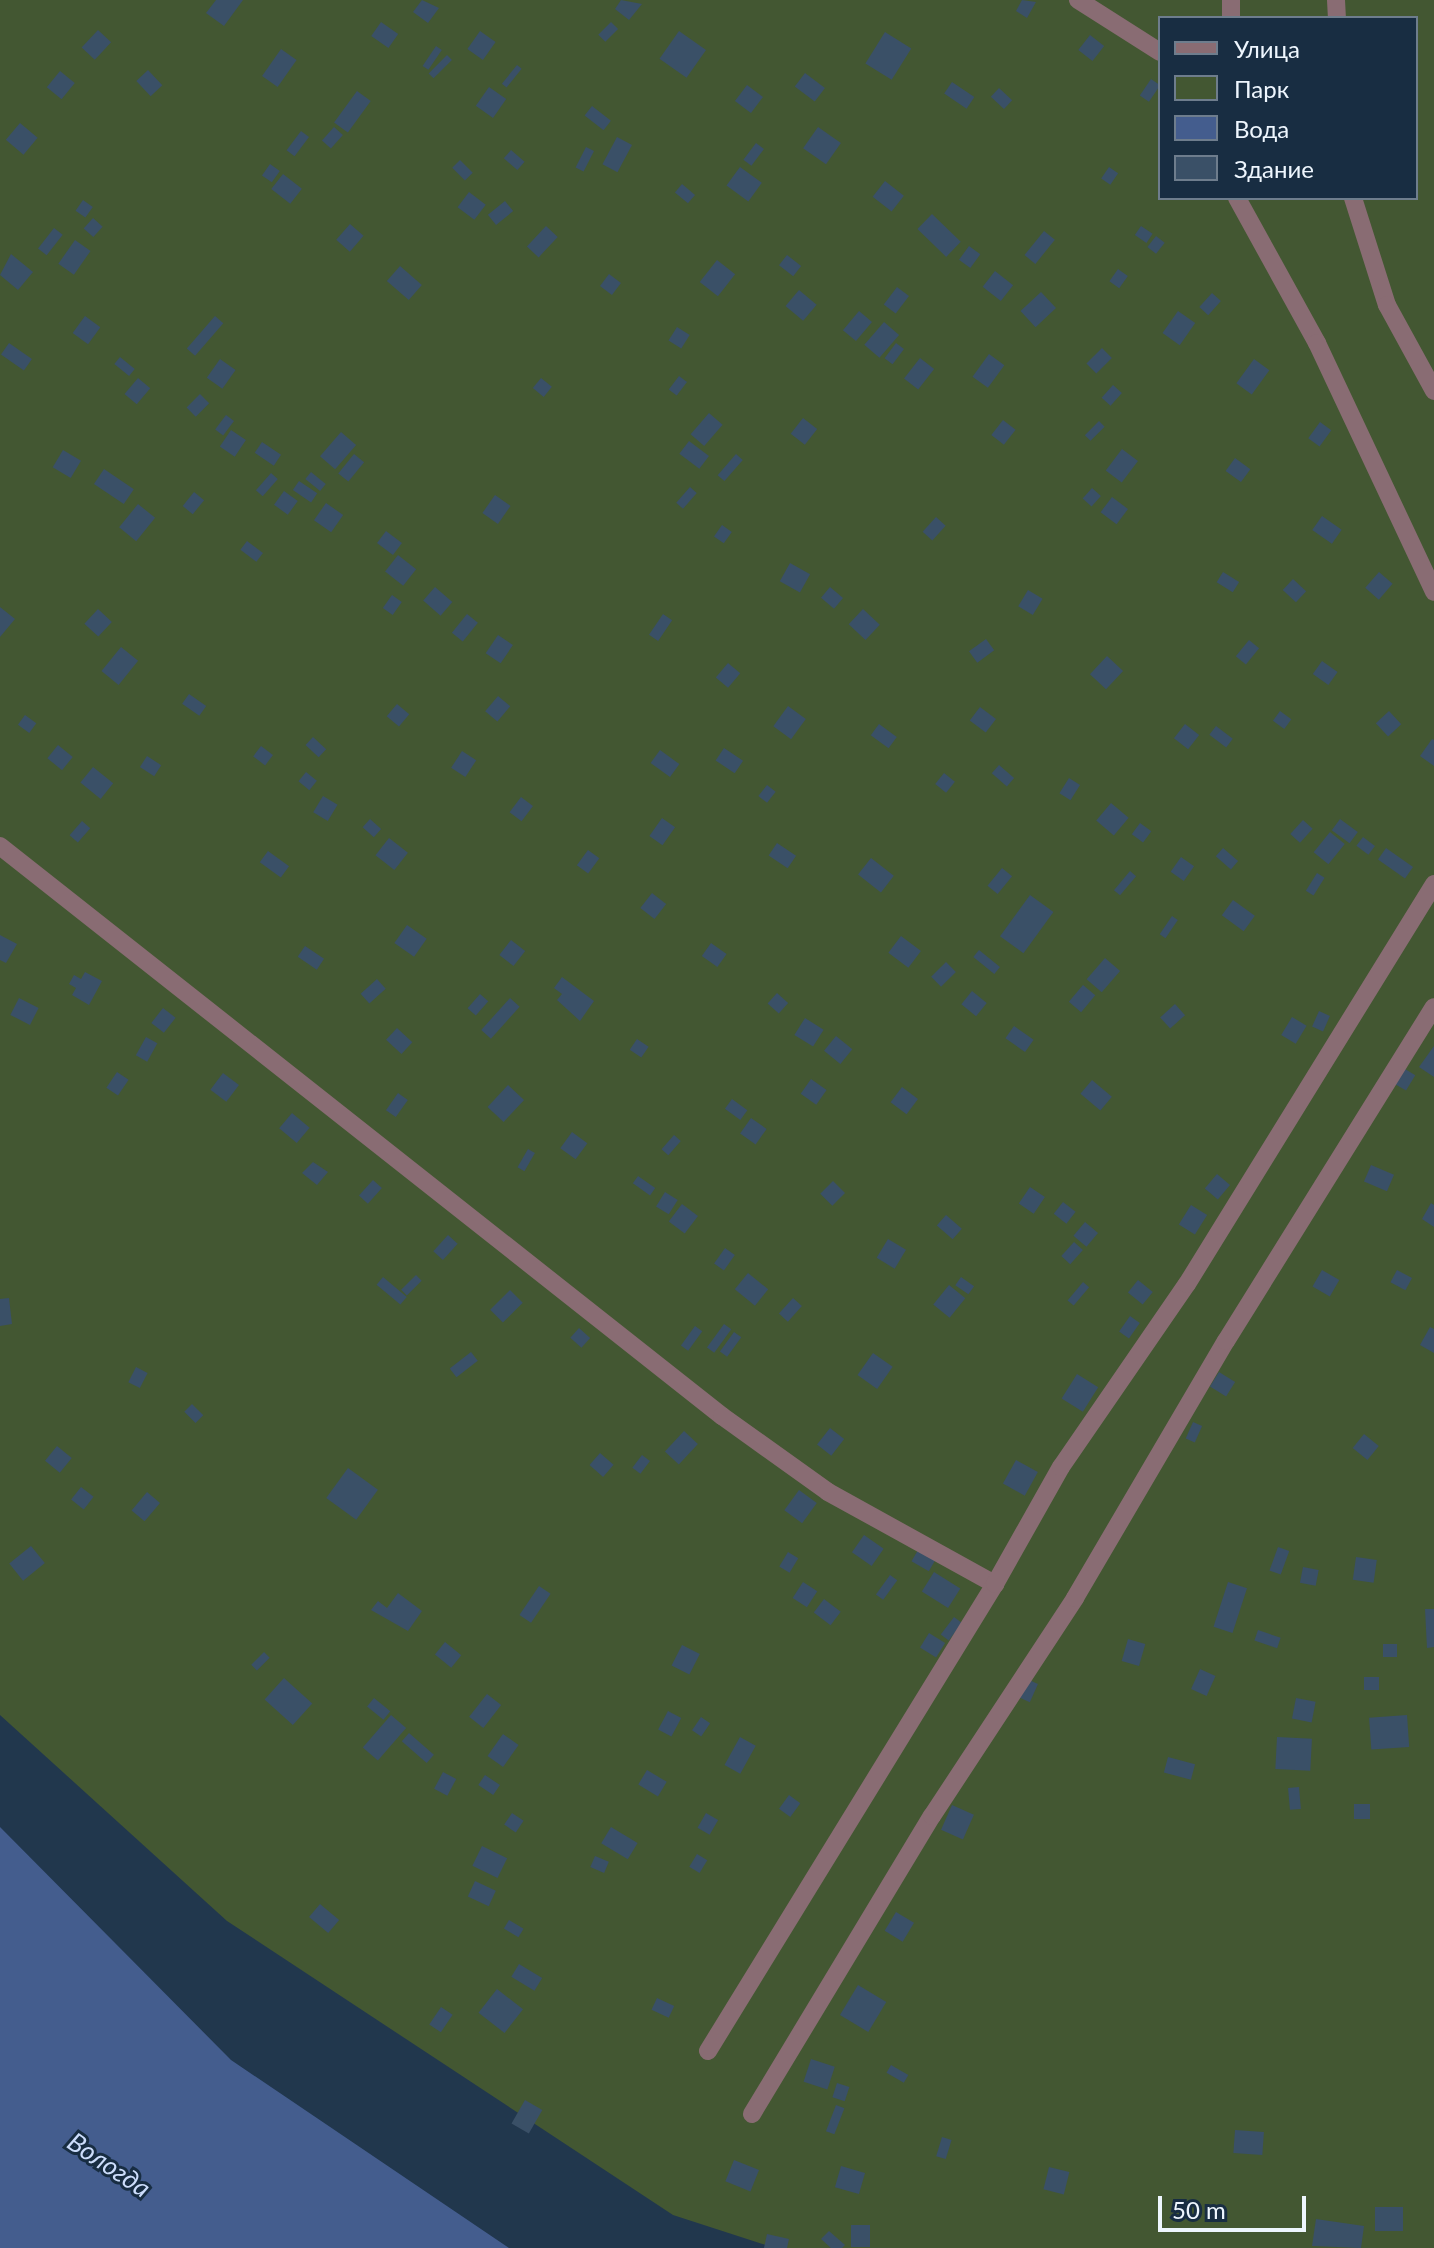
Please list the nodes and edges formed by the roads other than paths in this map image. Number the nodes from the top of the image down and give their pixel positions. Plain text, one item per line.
1 (1078, 0) edge
2 (1158, 51) edge
3 (1238, 200) edge
4 (1354, 200) edge
5 (1434, 391) edge
6 (1434, 592) edge
7 (0, 846) edge
8 (1434, 884) edge
9 (1434, 1007) edge
10 (995, 1584) junction
11 (708, 2051) dead end
12 (752, 2114) dead end

1 - 2 street
3 - 6 street
4 - 5 street
7 - 10 street
8 - 10 street
9 - 12 street
10 - 11 street

